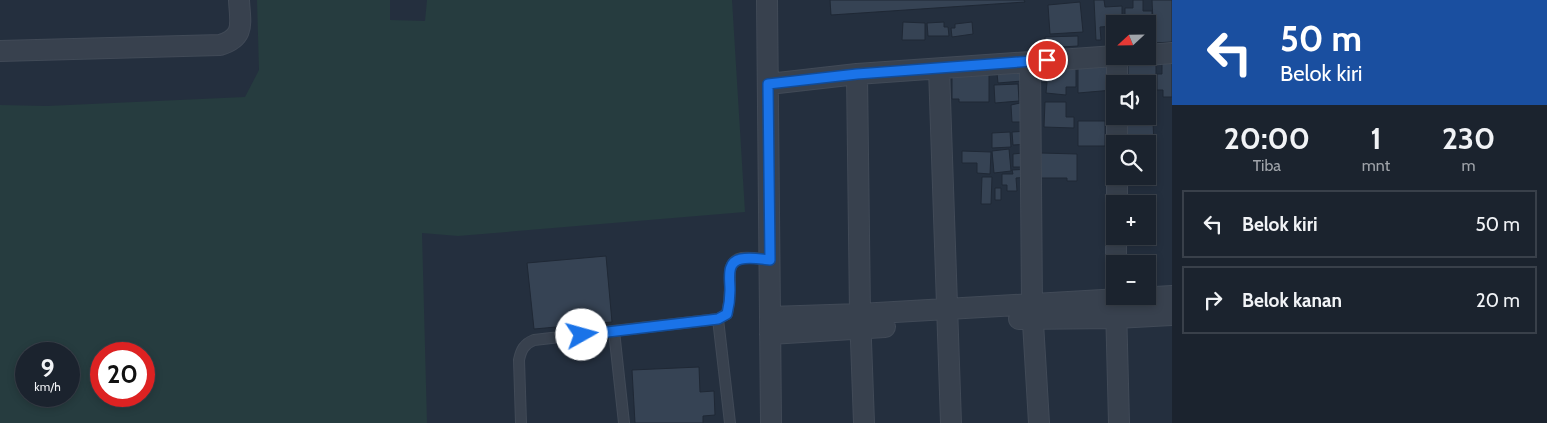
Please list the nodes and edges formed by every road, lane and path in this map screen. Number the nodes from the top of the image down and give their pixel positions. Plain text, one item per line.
1 (239, 0) edge
2 (767, 0) edge
3 (0, 51) edge
4 (1172, 53) edge
5 (1156, 54) edge
6 (1106, 57) edge
7 (1030, 62) junction
8 (939, 69) junction
9 (857, 74) junction
10 (768, 84) junction
11 (770, 260) junction
12 (1172, 296) edge
13 (1156, 299) edge
14 (1116, 305) edge
15 (1033, 312) junction
16 (948, 315) junction
17 (1172, 315) edge
18 (718, 319) junction
19 (860, 321) junction
20 (770, 325) junction
21 (614, 331) junction
22 (520, 423) edge
23 (624, 423) edge
24 (730, 423) edge
25 (771, 423) edge
26 (864, 423) edge
27 (951, 423) edge
28 (1039, 423) edge
29 (1119, 423) edge

1 - 3 street
2 - 10 street
4 - 5 street
6 - 7 street
7 - 8 street
7 - 15 street
8 - 9 street
8 - 16 street
9 - 10 street
9 - 19 street
10 - 11 street
11 - 18 lane
11 - 20 street
12 - 13 street
14 - 15 street
14 - 17 street
14 - 29 street
15 - 16 street
15 - 28 street
16 - 19 street
16 - 27 street
18 - 21 lane
18 - 24 lane
19 - 20 street
19 - 26 street
20 - 25 street
21 - 22 lane
21 - 23 lane

